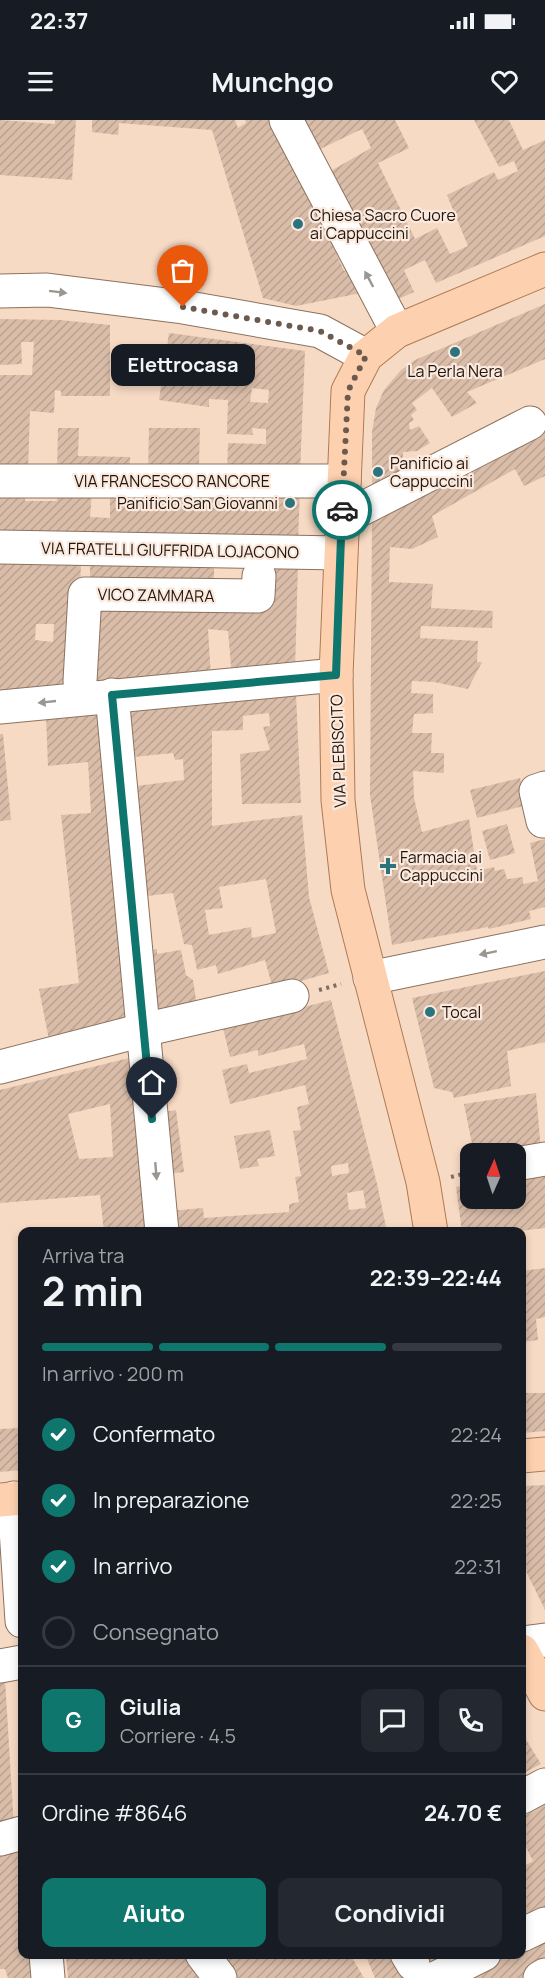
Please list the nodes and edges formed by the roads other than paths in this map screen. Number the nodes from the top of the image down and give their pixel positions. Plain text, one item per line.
1 (286, 120) edge
2 (545, 269) edge
3 (0, 291) edge
4 (397, 331) junction
5 (366, 356) junction
6 (530, 423) dead end
7 (0, 481) edge
8 (344, 481) junction
9 (342, 519) junction
10 (0, 547) edge
11 (86, 549) junction
12 (340, 553) junction
13 (259, 576) dead end
14 (86, 594) junction
15 (336, 675) junction
16 (80, 681) dead end
17 (112, 695) junction
18 (0, 707) edge
19 (545, 788) edge
20 (545, 820) edge
21 (545, 942) edge
22 (370, 978) junction
23 (292, 996) road end
24 (143, 1030) junction
25 (0, 1067) edge
26 (545, 1159) edge
27 (526, 1162) edge
28 (162, 1227) edge
29 (430, 1227) edge
30 (545, 1454) edge
31 (526, 1456) edge
32 (12, 1499) edge
33 (18, 1572) edge
34 (545, 1640) edge
35 (526, 1642) edge
36 (526, 1658) edge
37 (18, 1663) edge
38 (0, 1666) edge
39 (545, 1694) edge
40 (545, 1785) edge
41 (526, 1795) edge
42 (18, 1834) edge
43 (0, 1839) edge
44 (545, 1924) edge
45 (526, 1933) edge
46 (46, 1959) edge
47 (206, 1959) edge
48 (457, 1959) edge
49 (419, 1966) edge
50 (545, 1975) edge
51 (48, 1978) edge
52 (220, 1978) edge
53 (540, 1978) edge

4 -> 1 street
2 - 4 main road, VIA PLEBISCITO
3 -> 5 street
4 - 5 main road, VIA PLEBISCITO
5 - 8 main road, VIA PLEBISCITO
6 - 9 street
7 - 8 street, VIA FRANCESCO RANCORE
8 - 9 main road, VIA PLEBISCITO
9 - 12 main road, VIA PLEBISCITO
10 - 11 street, VIA FRATELLI GIUFFRIDA LOJACONO
11 - 12 street, VIA FRATELLI GIUFFRIDA LOJACONO
11 - 14 street
12 - 15 main road, VIA PLEBISCITO
13 - 14 street, VICO ZAMMARA
14 - 16 street, VICO ZAMMARA
15 - 17 street
15 - 22 main road, VIA PLEBISCITO
17 -> 18 street
17 - 24 street
19 - 20 street
21 -> 22 street
22 - 29 main road, VIA PLEBISCITO
23 - 24 street
24 - 25 street
24 -> 28 street
26 - 27 street
30 - 31 main road
32 - 33 street
34 - 35 street
36 - 39 main road
37 - 38 street
40 - 41 street
42 - 43 street
44 - 45 street
46 - 51 street
47 - 52 street
48 - 49 street
50 - 53 street

